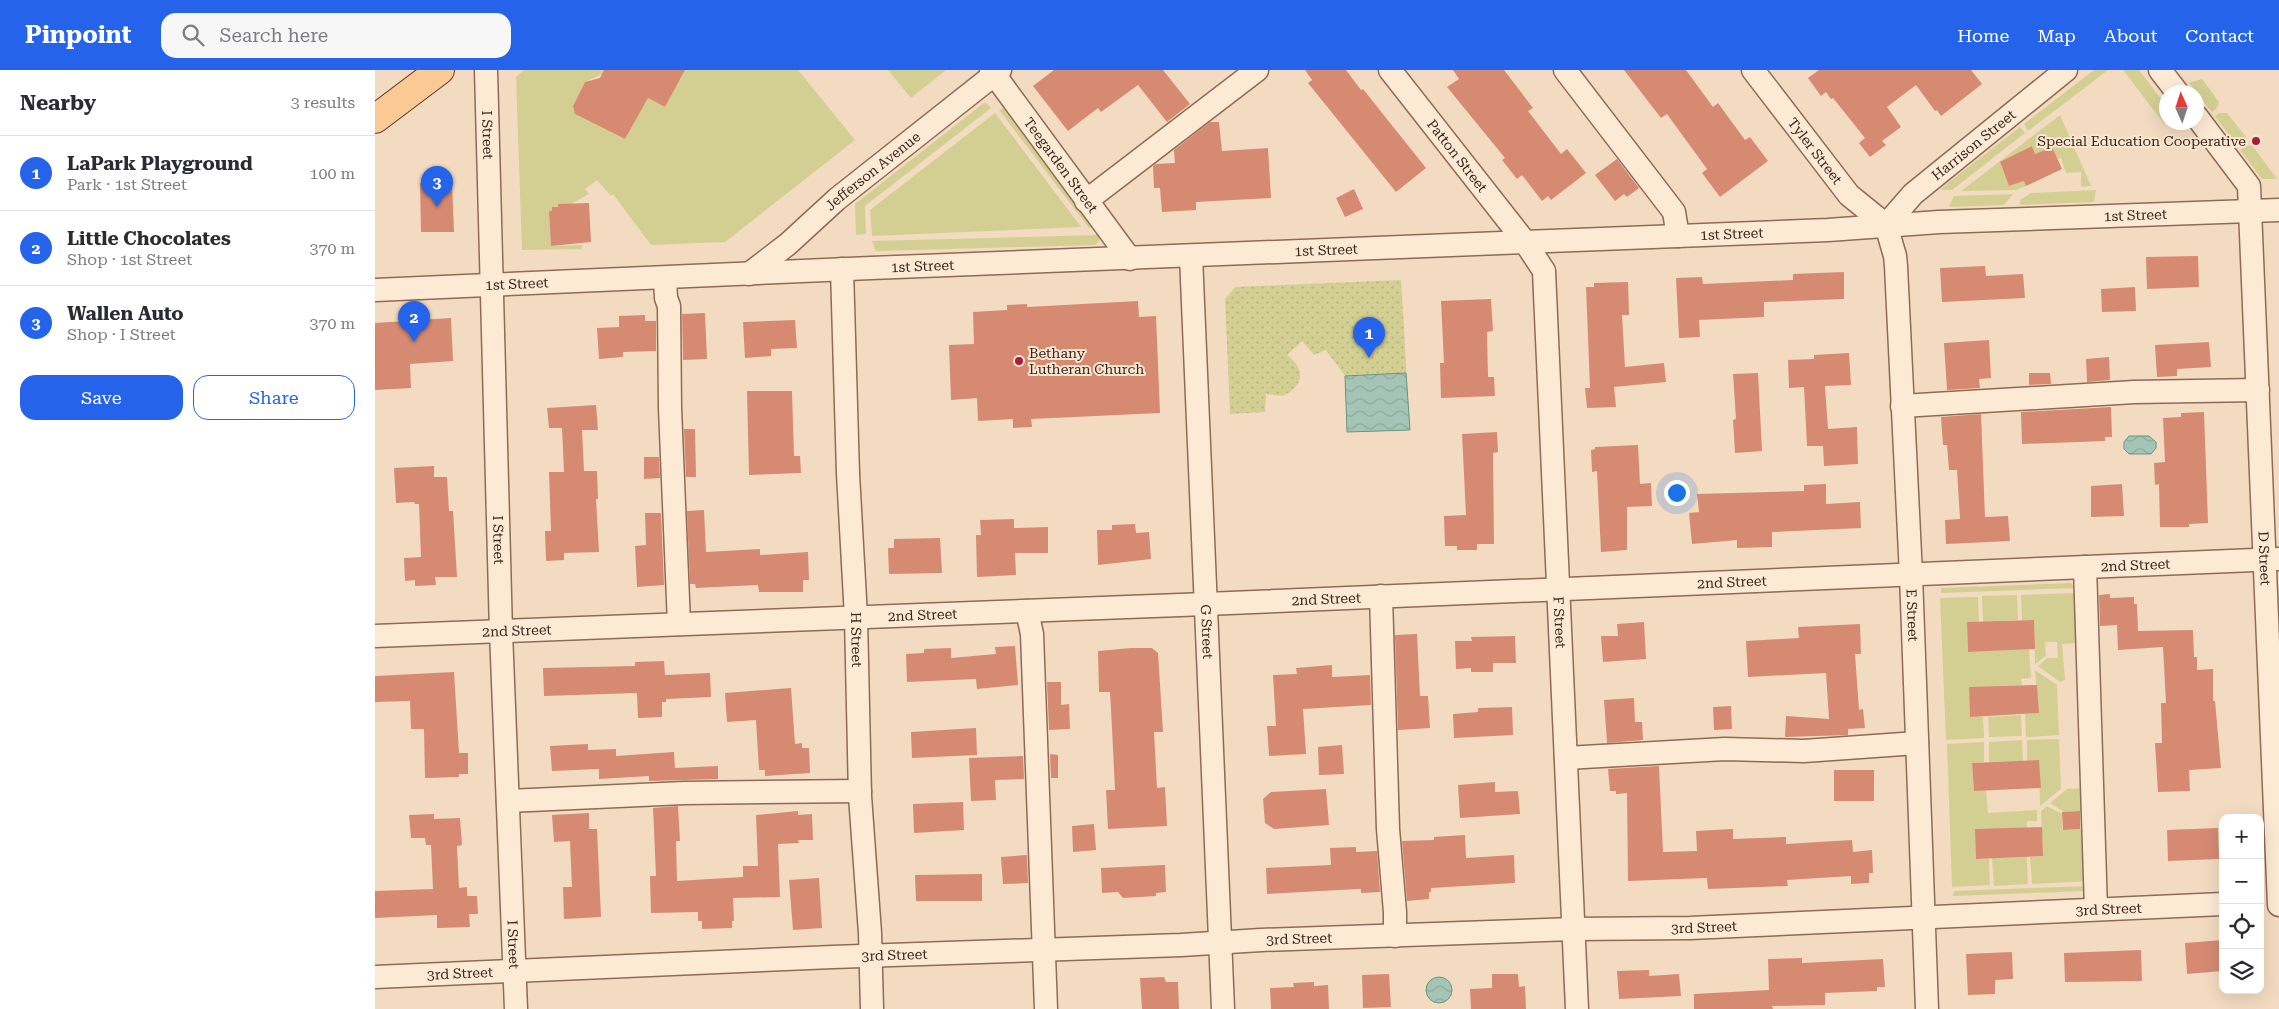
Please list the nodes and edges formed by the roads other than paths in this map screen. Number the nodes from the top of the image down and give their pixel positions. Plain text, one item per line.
1 (440, 70) edge
2 (486, 70) edge
3 (1257, 70) edge
4 (1390, 70) edge
5 (1565, 70) edge
6 (1753, 70) edge
7 (2066, 70) edge
8 (2160, 70) edge
9 (995, 72) edge
10 (2172, 85) edge
11 (375, 119) edge
12 (2204, 126) edge
13 (1086, 201) junction
14 (2279, 210) edge
15 (2251, 211) junction
16 (1886, 225) junction
17 (1678, 236) junction
18 (1525, 242) junction
19 (1191, 256) junction
20 (1130, 259) junction
21 (842, 270) junction
22 (749, 274) junction
23 (665, 278) junction
24 (491, 285) junction
25 (375, 290) edge
26 (2258, 390) junction
27 (1902, 406) junction
28 (2272, 559) edge
29 (2085, 567) junction
30 (1911, 575) junction
31 (1559, 588) junction
32 (1381, 596) junction
33 (1206, 604) junction
34 (1027, 611) junction
35 (856, 617) junction
36 (679, 624) junction
37 (501, 632) junction
38 (375, 636) edge
39 (2275, 733) edge
40 (1917, 743) junction
41 (1566, 758) junction
42 (860, 791) junction
43 (508, 802) junction
44 (2279, 901) edge
45 (2264, 902) edge
46 (2219, 904) edge
47 (2279, 905) edge
48 (2095, 909) junction
49 (1923, 916) junction
50 (1573, 929) junction
51 (1395, 936) junction
52 (1221, 942) junction
53 (1043, 950) junction
54 (871, 956) junction
55 (515, 971) junction
56 (375, 977) edge
57 (516, 1009) edge
58 (872, 1009) edge
59 (1046, 1009) edge
60 (1223, 1009) edge
61 (1577, 1009) edge
62 (1927, 1009) edge

1 - 11 main road
2 - 24 street, I Street
3 - 13 street
4 - 18 street, Patton Street
5 - 17 street
6 - 16 street, Tyler Street
7 - 16 street, Harrison Street
8 - 10 street
9 - 13 street, Teegarden Street
9 - 22 street, Jefferson Avenue
12 - 15 street, D Street
13 - 20 street, Teegarden Street
14 - 15 street, 1st Street
15 - 16 street, 1st Street
15 - 26 street, D Street
16 - 17 street, 1st Street
16 - 27 street, E Street
17 - 18 street, 1st Street
18 - 19 street, 1st Street
18 - 31 street, F Street
19 - 20 street, 1st Street
19 - 33 street, G Street
20 - 21 street, 1st Street
21 - 22 street, 1st Street
21 - 35 street, H Street
22 - 23 street, 1st Street
23 - 24 street, 1st Street
23 - 36 street
24 - 25 street, 1st Street
24 - 37 street, I Street
26 - 27 street
26 - 28 street, D Street
27 - 30 street, E Street
28 - 29 street, 2nd Street
28 - 39 street, D Street
29 - 30 street, 2nd Street
29 - 48 street
30 - 31 street, 2nd Street
30 - 40 street, E Street
31 - 32 street, 2nd Street
31 - 41 street, F Street
32 - 33 street, 2nd Street
32 - 51 street
33 - 34 street, 2nd Street
33 - 52 street, G Street
34 - 35 street, 2nd Street
34 - 53 street
35 - 36 street, 2nd Street
35 - 42 street, H Street
36 - 37 street, 2nd Street
37 - 38 street, 2nd Street
37 - 43 street, I Street
39 - 44 street, D Street
40 - 41 street
40 - 49 street, E Street
41 - 50 street, F Street
42 - 43 street
42 - 54 street, H Street
43 - 55 street, I Street
44 - 45 street
44 - 47 street, D Street
46 - 48 street, 3rd Street
48 - 49 street, 3rd Street
49 - 50 street, 3rd Street
49 - 62 street, E Street
50 - 51 street, 3rd Street
50 - 61 street, F Street
51 - 52 street, 3rd Street
52 - 53 street, 3rd Street
52 - 60 street, G Street
53 - 54 street, 3rd Street
53 - 59 street
54 - 55 street, 3rd Street
54 - 58 street, H Street
55 - 56 street, 3rd Street
55 - 57 street, I Street

